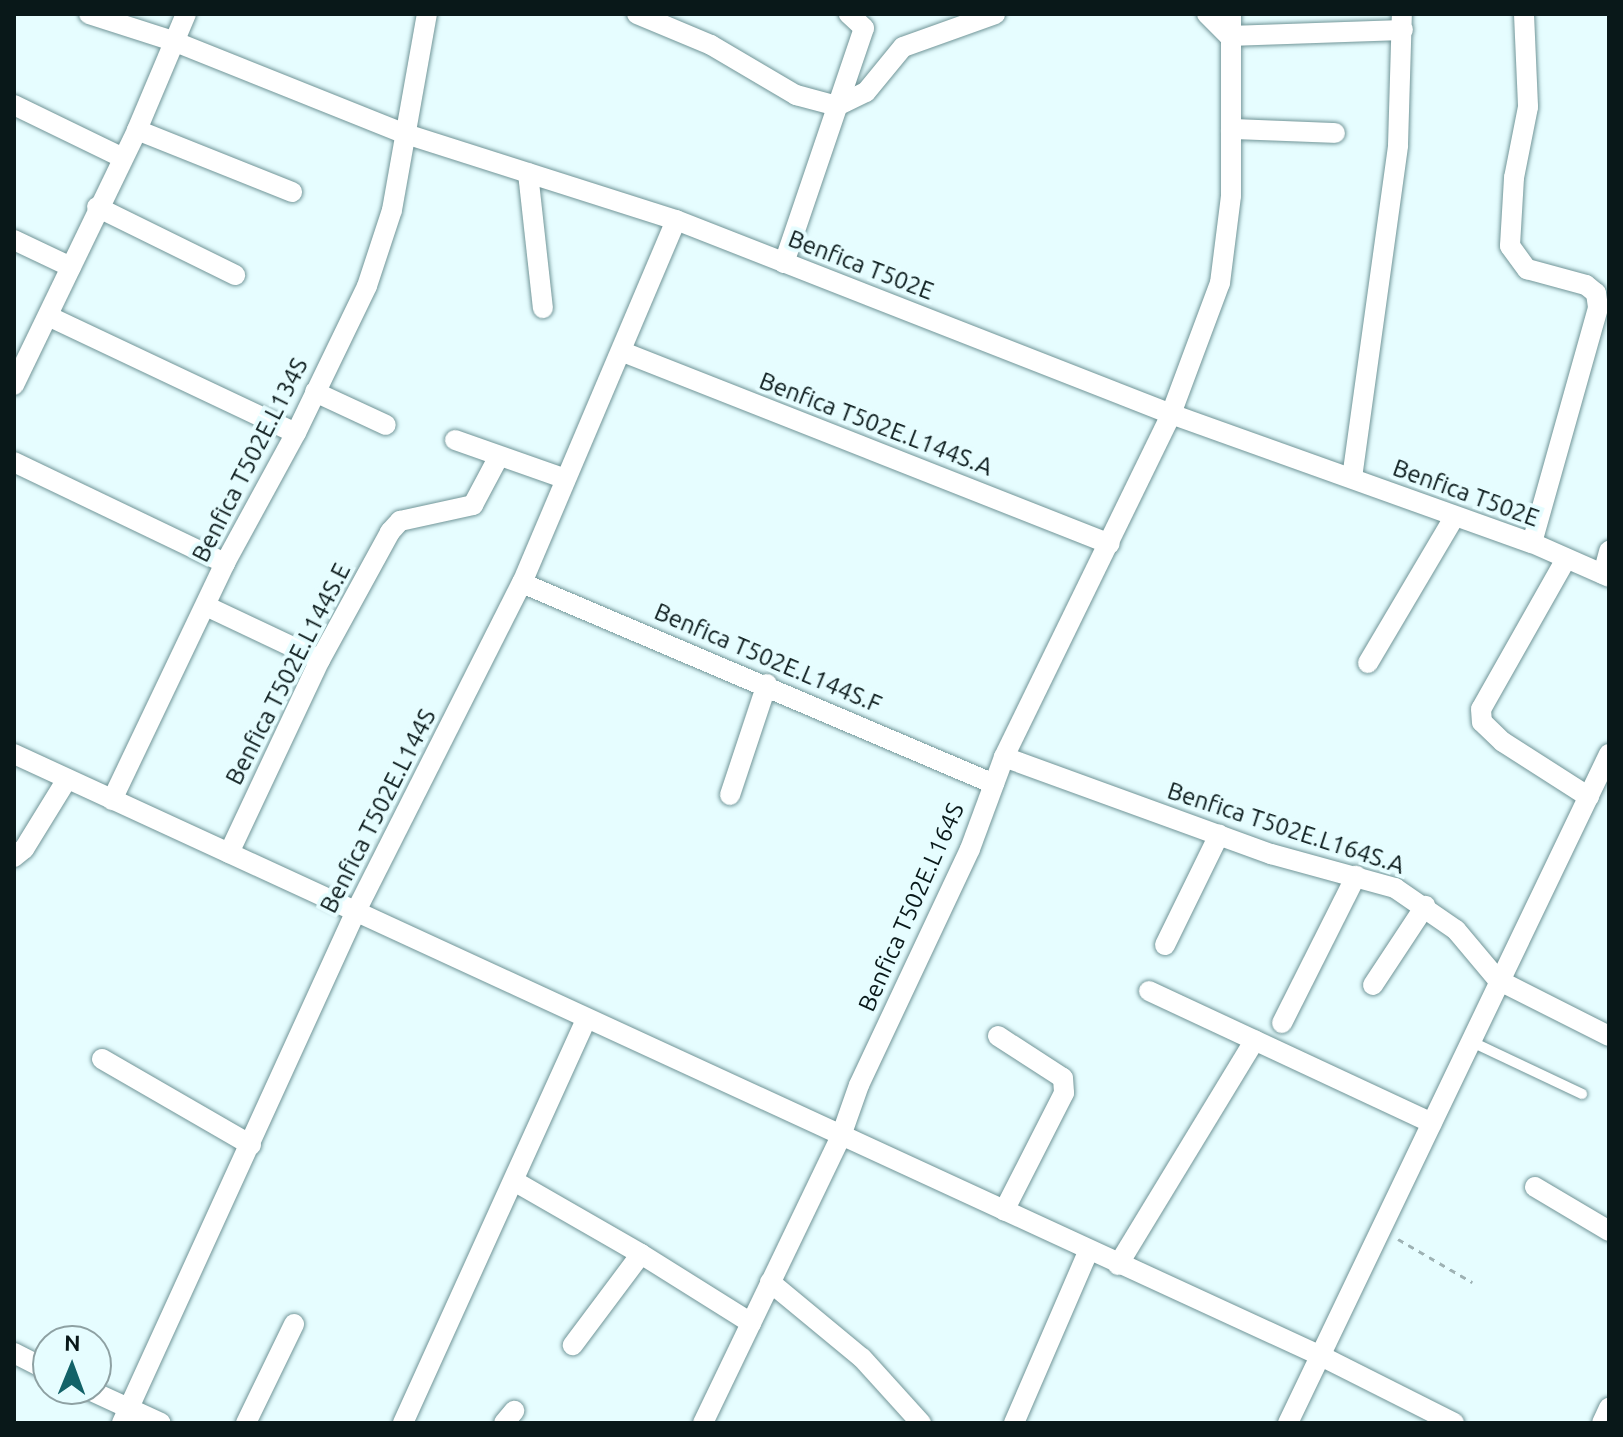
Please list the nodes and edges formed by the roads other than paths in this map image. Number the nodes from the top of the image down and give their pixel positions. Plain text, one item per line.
1 (89, 14) edge
2 (186, 14) edge
3 (427, 14) edge
4 (637, 14) edge
5 (995, 14) edge
6 (1207, 14) edge
7 (1231, 14) edge
8 (1524, 14) edge
9 (862, 19) edge
10 (1402, 22) edge
11 (1229, 36) junction
12 (173, 41) junction
13 (14, 105) edge
14 (837, 106) junction
15 (1231, 129) junction
16 (137, 130) junction
17 (1335, 133) dead end
18 (406, 134) junction
19 (121, 157) junction
20 (528, 173) junction
21 (292, 192) dead end
22 (97, 207) junction
23 (676, 220) junction
24 (14, 240) edge
25 (784, 263) junction
26 (71, 267) junction
27 (235, 275) dead end
28 (543, 308) dead end
29 (48, 316) junction
30 (623, 352) junction
31 (14, 385) edge
32 (315, 392) junction
33 (1171, 414) junction
34 (386, 425) dead end
35 (296, 433) junction
36 (455, 440) dead end
37 (498, 458) junction
38 (14, 462) edge
39 (563, 478) junction
40 (1352, 478) junction
41 (1453, 519) junction
42 (1532, 543) junction
43 (1110, 544) junction
44 (1609, 551) edge
45 (1566, 559) junction
46 (225, 563) junction
47 (1606, 576) edge
48 (522, 583) junction
49 (206, 606) junction
50 (320, 660) junction
51 (1368, 663) dead end
52 (767, 684) junction
53 (14, 754) edge
54 (1609, 754) edge
55 (1004, 757) junction
56 (67, 779) junction
57 (994, 784) junction
58 (730, 795) dead end
59 (1589, 797) junction
60 (112, 800) junction
61 (1219, 835) junction
62 (229, 853) junction
63 (14, 857) edge
64 (1356, 876) junction
65 (1425, 906) junction
66 (356, 911) junction
67 (1165, 945) dead end
68 (1498, 980) junction
69 (1373, 985) dead end
70 (1149, 991) dead end
71 (586, 1020) junction
72 (1282, 1023) dead end
73 (998, 1036) dead end
74 (1609, 1036) edge
75 (1255, 1040) junction
76 (1470, 1041) junction
77 (102, 1059) dead end
78 (1582, 1094) dead end
79 (1432, 1123) junction
80 (841, 1136) junction
81 (251, 1145) junction
82 (514, 1181) junction
83 (1535, 1187) dead end
84 (1004, 1211) junction
85 (1609, 1231) edge
86 (1088, 1252) junction
87 (641, 1254) junction
88 (1118, 1265) junction
89 (770, 1282) junction
90 (751, 1323) junction
91 (294, 1324) dead end
92 (573, 1345) dead end
93 (14, 1353) edge
94 (1321, 1356) junction
95 (32, 1362) edge
96 (1609, 1408) edge
97 (125, 1416) edge
98 (161, 1423) edge
99 (246, 1423) edge
100 (403, 1423) edge
101 (703, 1423) edge
102 (921, 1423) edge
103 (1014, 1423) edge
104 (1288, 1423) edge
105 (1454, 1423) edge
106 (1602, 1423) edge

1 - 12 street, Benfica T502E
2 - 12 street
3 - 18 street, Benfica T502E.L134S
4 - 14 street
5 - 14 street
6 - 11 street
7 - 11 street, Benfica T502E.L164S
8 - 42 street
9 - 14 street
10 - 11 street
10 - 40 street
11 - 15 street, Benfica T502E.L164S
12 - 16 street
12 - 18 street, Benfica T502E
13 - 19 street
14 - 25 street
15 - 17 street
15 - 33 street, Benfica T502E.L164S
16 - 19 street
16 - 21 street
18 - 20 street, Benfica T502E
18 - 32 street, Benfica T502E.L134S
19 - 22 street
20 - 23 street, Benfica T502E
20 - 28 street
22 - 26 street
22 - 27 street
23 - 25 street, Benfica T502E
23 - 30 street, Benfica T502E.L144S
24 - 26 street
25 - 33 street, Benfica T502E
26 - 29 street
29 - 31 street
29 - 35 street
30 - 39 street, Benfica T502E.L144S
30 - 43 street, Benfica T502E.L144S.A
32 - 34 street
32 - 35 street, Benfica T502E.L134S
33 - 40 street, Benfica T502E
33 - 43 street, Benfica T502E.L164S
35 - 46 street, Benfica T502E.L134S
36 - 37 street
37 - 39 street
37 - 50 street, Benfica T502E.L144S.E
38 - 46 street
39 - 48 street, Benfica T502E.L144S
40 - 41 street, Benfica T502E
41 - 42 street, Benfica T502E
41 - 51 street
42 - 45 street, Benfica T502E
43 - 55 street, Benfica T502E.L164S
44 - 47 street
45 - 47 street, Benfica T502E
45 - 59 street
46 - 49 street, Benfica T502E.L134S
48 - 52 street, Benfica T502E.L144S.F
48 - 66 street, Benfica T502E.L144S
49 - 50 street
49 - 60 street, Benfica T502E.L134S
50 - 62 street, Benfica T502E.L144S.E
52 - 57 street, Benfica T502E.L144S.F
52 - 58 street
53 - 56 street
54 - 59 street
55 - 57 street, Benfica T502E.L164S
55 - 61 street, Benfica T502E.L164S.A
56 - 60 street
56 - 63 street
57 - 80 street, Benfica T502E.L164S
59 - 68 street
60 - 62 street
61 - 64 street, Benfica T502E.L164S.A
61 - 67 street
62 - 66 street
64 - 65 street, Benfica T502E.L164S.A
64 - 72 street
65 - 68 street, Benfica T502E.L164S.A
65 - 69 street
66 - 71 street
66 - 81 street, Benfica T502E.L144S
68 - 74 street, Benfica T502E.L164S.A
68 - 76 street
70 - 75 street
71 - 80 street
71 - 82 street
73 - 84 street
75 - 79 street
75 - 88 street
76 - 78 lane
76 - 79 street
77 - 81 street
79 - 94 street
80 - 84 street
80 - 89 street, Benfica T502E.L164S
81 - 97 street, Benfica T502E.L144S
82 - 87 street
82 - 100 street
83 - 85 street
84 - 86 street
86 - 88 street
86 - 103 street
87 - 90 street
87 - 92 street
88 - 94 street
89 - 90 street, Benfica T502E.L164S
89 - 102 street
90 - 101 street, Benfica T502E.L164S
91 - 99 street
93 - 95 street
94 - 104 street
94 - 105 street
96 - 106 street
97 - 98 street

